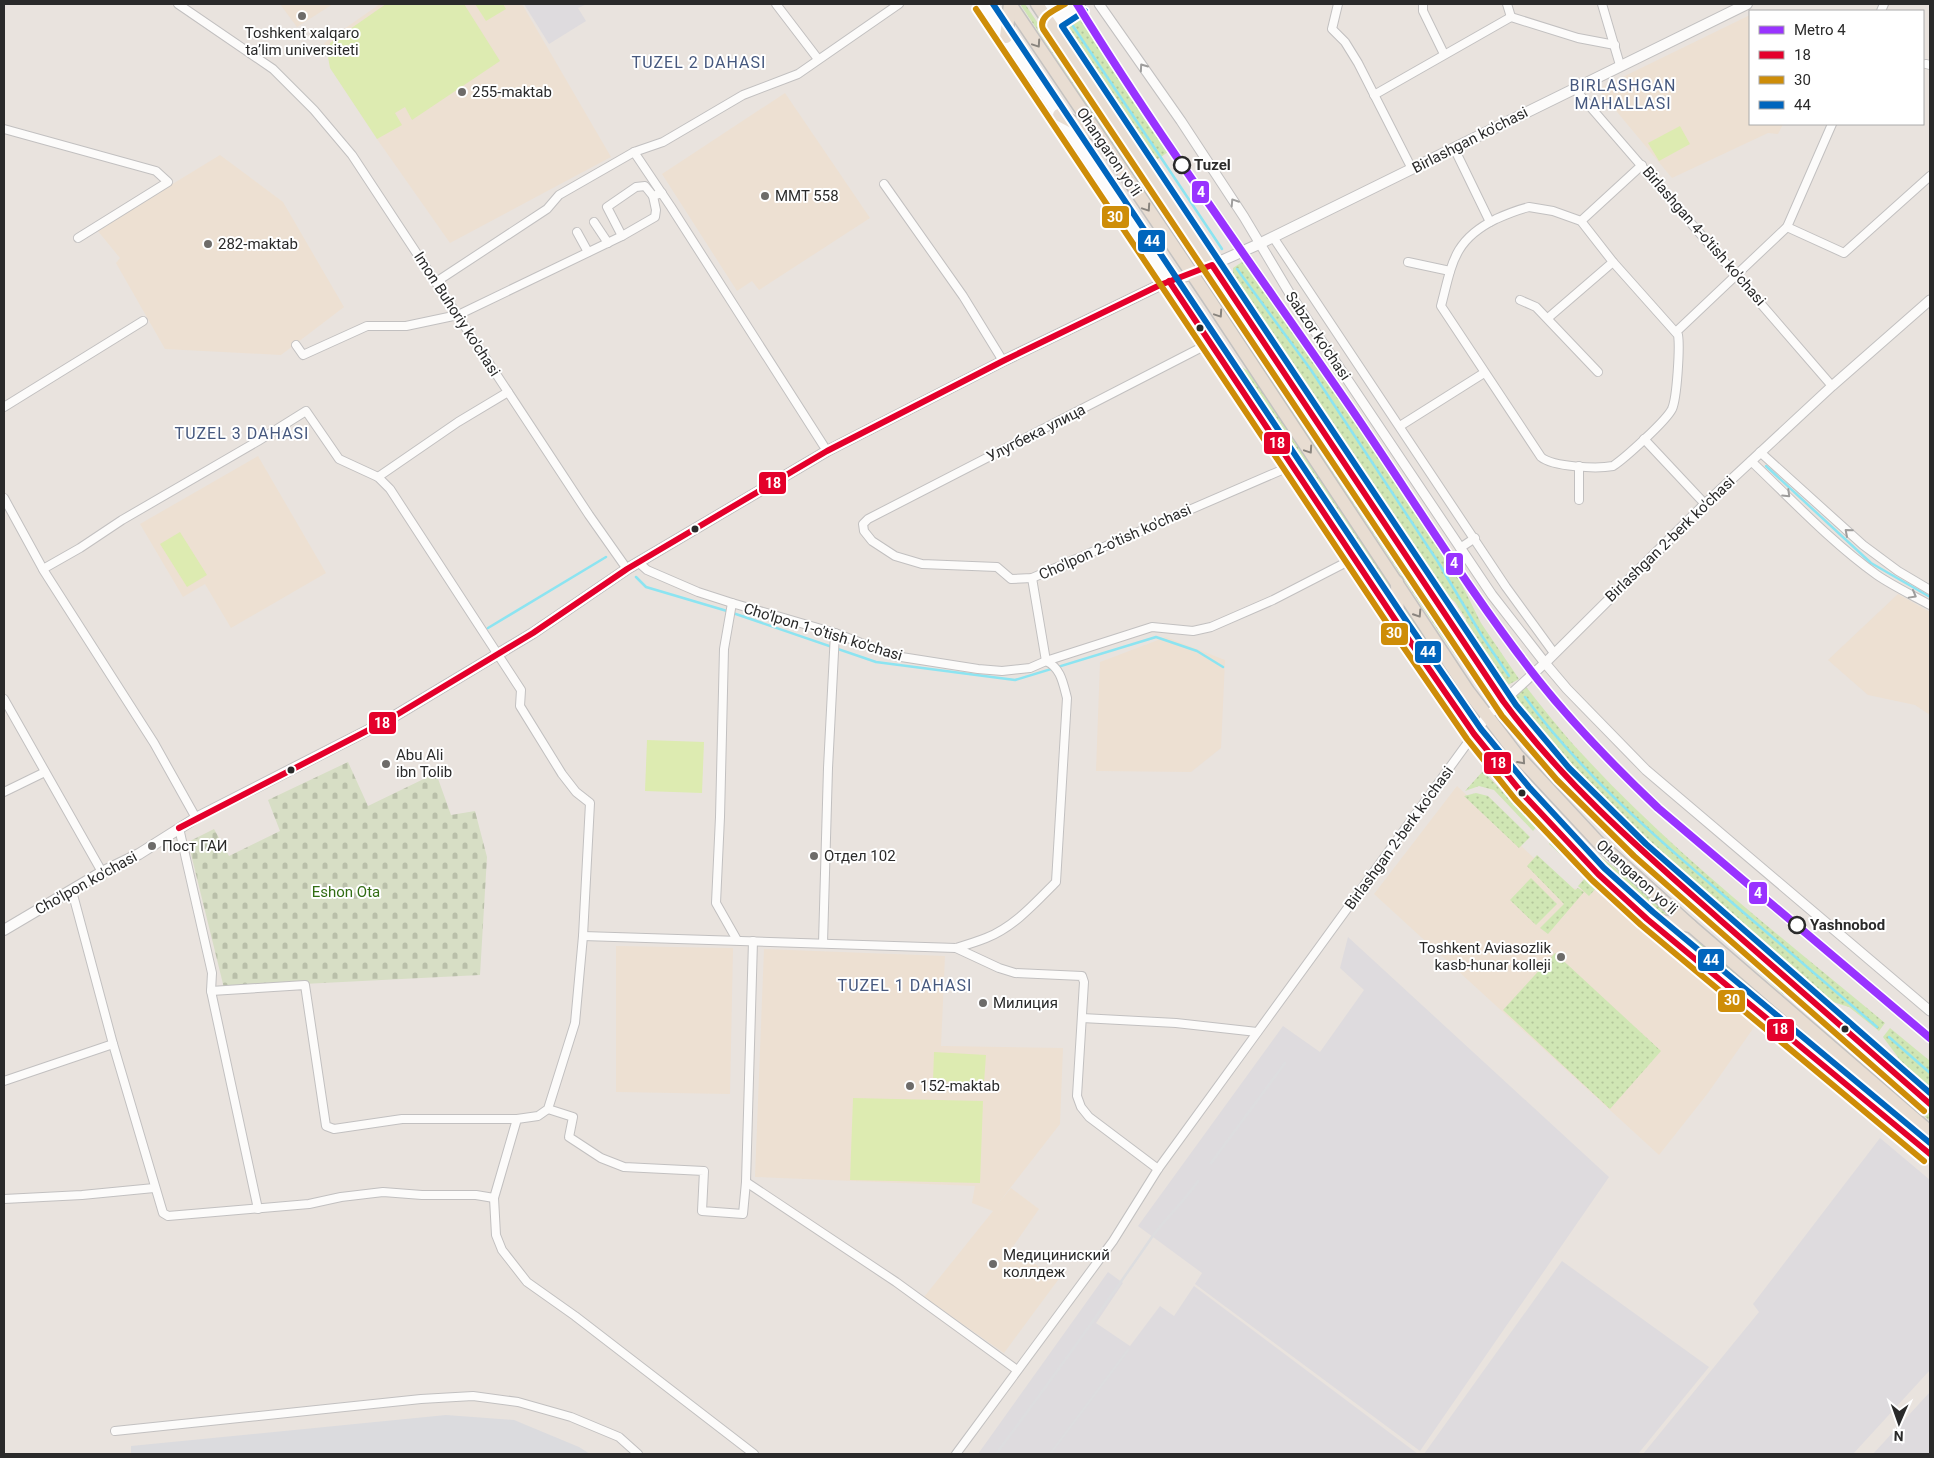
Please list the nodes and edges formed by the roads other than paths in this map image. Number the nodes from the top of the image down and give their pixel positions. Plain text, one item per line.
1 (178, 4) edge
2 (776, 4) edge
3 (899, 4) edge
4 (983, 4) edge
5 (1010, 4) edge
6 (1053, 4) edge
7 (1080, 4) edge
8 (1099, 4) edge
9 (1338, 4) edge
10 (1422, 4) edge
11 (1507, 4) edge
12 (1602, 4) edge
13 (1742, 5) edge
14 (1039, 7) edge
15 (1511, 17) junction
16 (1050, 24) junction
17 (1006, 37) junction
18 (1615, 45) junction
19 (1444, 54) junction
20 (818, 59) junction
21 (1620, 66) junction
22 (1574, 88) junction
23 (1374, 95) junction
24 (1059, 115) junction
25 (1832, 125) edge
26 (4, 129) edge
27 (1098, 136) junction
28 (1454, 148) junction
29 (634, 152) junction
30 (1642, 165) junction
31 (1412, 169) junction
32 (1930, 176) edge
33 (884, 184) dead end
34 (662, 193) junction
35 (653, 196) junction
36 (1580, 221) junction
37 (594, 222) dead end
38 (1490, 222) junction
39 (1787, 228) junction
40 (577, 232) dead end
41 (622, 236) junction
42 (1273, 237) junction
43 (78, 238) dead end
44 (608, 243) junction
45 (1259, 244) junction
46 (588, 252) junction
47 (1408, 262) dead end
48 (1613, 262) junction
49 (1212, 265) junction
50 (1450, 271) junction
51 (1192, 274) junction
52 (1737, 275) junction
53 (1169, 281) junction
54 (436, 282) junction
55 (1520, 300) dead end
56 (1930, 300) edge
57 (458, 315) junction
58 (1548, 318) junction
59 (143, 321) dead end
60 (1676, 332) junction
61 (1210, 343) junction
62 (296, 345) dead end
63 (1003, 361) junction
64 (1598, 372) dead end
65 (1484, 373) junction
66 (1832, 386) junction
67 (508, 392) junction
68 (4, 407) edge
69 (1400, 426) junction
70 (1644, 439) junction
71 (827, 451) junction
72 (1760, 452) junction
73 (1751, 461) junction
74 (1291, 466) junction
75 (1579, 466) junction
76 (378, 477) junction
77 (4, 498) edge
78 (1579, 500) dead end
79 (1705, 504) junction
80 (863, 524) joint
81 (1474, 538) junction
82 (1460, 548) junction
83 (1353, 557) junction
84 (1867, 558) junction
85 (638, 562) junction
86 (43, 568) junction
87 (627, 569) junction
88 (1032, 578) junction
89 (1397, 582) junction
90 (1930, 590) edge
91 (1930, 605) edge
92 (731, 606) junction
93 (1398, 624) junction
94 (834, 637) junction
95 (498, 654) junction
96 (1554, 654) junction
97 (1049, 663) junction
98 (1544, 663) junction
99 (4, 699) edge
100 (1503, 701) junction
101 (1487, 716) junction
102 (1474, 734) junction
103 (45, 772) junction
104 (4, 792) edge
105 (196, 818) junction
106 (179, 828) junction
107 (102, 872) junction
108 (72, 891) junction
109 (1647, 919) junction
110 (1691, 926) junction
111 (4, 930) edge
112 (583, 936) junction
113 (737, 940) junction
114 (753, 941) junction
115 (823, 943) junction
116 (956, 948) junction
117 (1792, 984) junction
118 (211, 991) junction
119 (1786, 1008) junction
120 (1930, 1011) edge
121 (1082, 1018) junction
122 (1257, 1032) junction
123 (113, 1044) junction
124 (4, 1080) edge
125 (1930, 1104) edge
126 (548, 1109) junction
127 (517, 1119) junction
128 (1903, 1131) junction
129 (1930, 1132) edge
130 (1930, 1143) edge
131 (1930, 1154) edge
132 (1158, 1169) junction
133 (746, 1182) junction
134 (154, 1188) junction
135 (494, 1198) junction
136 (4, 1199) edge
137 (258, 1209) junction
138 (1017, 1370) junction
139 (115, 1431) dead end
140 (638, 1454) edge
141 (754, 1454) edge
142 (956, 1454) edge

1 - 54 street, Imon Buhoriy ko'chasi
2 - 20 street
3 - 20 street
4 - 17 main road, Ohangaron yoʻli
5 - 17 highway
5 -> 27 highway, Ohangaron yoʻli
6 - 14 main road
7 - 16 main road
45 -> 8 street, Sabzor ko'chasi
9 - 23 street
10 - 19 street
11 - 15 street
12 - 18 street
13 - 21 main road, Birlashgan ko'chasi
14 - 16 highway, Ohangaron yoʻli
15 - 18 street
15 - 19 street
16 - 49 highway, Ohangaron yoʻli
17 - 24 main road, Ohangaron yoʻli
18 - 21 street
19 - 23 street
20 - 29 street
21 - 22 main road, Birlashgan ko'chasi
22 - 28 main road, Birlashgan ko'chasi
22 - 30 street, Birlashgan 4-o'tish ko'chasi
23 - 31 street
24 - 27 highway
24 - 53 main road, Ohangaron yoʻli
25 - 39 street
26 - 43 street
27 -> 51 highway, Ohangaron yoʻli
28 - 31 main road, Birlashgan ko'chasi
28 - 38 street
29 - 34 street
29 - 54 street
30 - 36 street
30 - 52 street, Birlashgan 4-o'tish ko'chasi
31 - 42 main road, Birlashgan ko'chasi
32 - 39 street
33 - 63 street
34 - 35 street
34 - 71 street
35 - 41 street
35 - 41 street
36 - 38 street
36 - 48 street
37 - 44 street
38 - 50 street
39 - 52 street
40 - 46 street
41 - 44 street
42 - 45 main road, Birlashgan ko'chasi
42 - 69 street
44 - 46 street
45 - 49 main road, Birlashgan ko'chasi
45 - 82 street, Sabzor ko'chasi
46 - 57 street
47 - 50 street
48 - 58 street
48 - 60 street
49 - 51 main road, Birlashgan ko'chasi
49 - 100 highway, Ohangaron yoʻli
50 - 65 street
51 - 53 main road, Cho'lpon ko'chasi
51 -> 89 highway, Ohangaron yoʻli
52 - 60 street
52 - 66 street, Birlashgan 4-o'tish ko'chasi
53 - 61 main road, Ohangaron yoʻli
53 - 63 main road, Cho'lpon ko'chasi
54 - 57 street, Imon Buhoriy ko'chasi
55 - 58 street
56 - 66 street, Birlashgan 2-berk ko'chasi
57 - 62 street
57 - 67 street, Imon Buhoriy ko'chasi
58 - 64 street
59 - 68 street
60 - 70 street
61 - 74 main road, Ohangaron yoʻli
61 - 80 street, Улугбека улица
63 - 71 main road, Cho'lpon ko'chasi
65 - 69 street
65 - 75 street
66 - 72 street, Birlashgan 2-berk ko'chasi
67 - 76 street
67 - 87 street, Imon Buhoriy ko'chasi
69 - 81 street
70 - 75 street
70 - 79 street
71 - 85 main road, Cho'lpon ko'chasi
72 - 73 street, Birlashgan 2-berk ko'chasi
84 -> 72 street
73 - 79 street, Birlashgan 2-berk ko'chasi
73 -> 84 street
74 - 83 main road, Ohangaron yoʻli
74 - 88 street, Cho'lpon 2-o'tish ko'chasi
75 - 78 street
76 - 86 street
76 - 95 street
77 - 86 street
79 - 96 street, Birlashgan 2-berk ko'chasi
80 - 88 street, Cho'lpon 2-o'tish ko'chasi
81 - 82 street
81 - 96 street
82 - 98 street, Sabzor ko'chasi
83 - 93 main road, Ohangaron yoʻli
83 - 97 street, Cho'lpon 1-o'tish ko'chasi
84 - 90 street
84 -> 91 street
85 - 87 main road, Cho'lpon ko'chasi
85 - 92 street, Cho'lpon 1-o'tish ko'chasi
86 - 105 street
87 - 95 main road, Cho'lpon ko'chasi
88 - 97 street
89 - 93 highway
89 -> 101 highway, Ohangaron yoʻli
92 - 94 street, Cho'lpon 1-o'tish ko'chasi
92 - 113 street
93 - 102 main road, Ohangaron yoʻli
94 - 97 street, Cho'lpon 1-o'tish ko'chasi
94 - 115 street
95 - 105 main road, Cho'lpon ko'chasi
95 - 112 street
96 - 98 street, Birlashgan 2-berk ko'chasi
97 - 116 street
98 - 100 street, Birlashgan 2-berk ko'chasi
98 - 120 street, Sabzor ko'chasi
99 - 103 street
100 - 101 street, Birlashgan 2-berk ko'chasi
100 - 117 highway, Ohangaron yoʻli
101 - 102 street, Birlashgan 2-berk ko'chasi
101 -> 110 highway, Ohangaron yoʻli
102 - 109 main road, Ohangaron yoʻli
102 - 122 street, Birlashgan 2-berk ko'chasi
103 - 104 street
103 - 107 street
105 - 106 main road, Cho'lpon ko'chasi
106 - 107 main road, Cho'lpon ko'chasi
106 - 118 street
107 - 108 main road, Cho'lpon ko'chasi
108 - 111 main road, Cho'lpon ko'chasi
108 - 123 street
109 - 110 highway
109 - 128 main road, Ohangaron yoʻli
110 - 119 highway, Ohangaron yoʻli
112 - 113 street
112 - 126 street
113 - 114 street
114 - 115 street
114 - 133 street
115 - 116 street
116 - 121 street
117 - 119 highway
117 - 125 highway, Ohangaron yoʻli
118 - 127 street
118 - 137 street
119 - 129 highway, Ohangaron yoʻli
121 - 122 street
121 - 132 street
122 - 132 street, Birlashgan 2-berk ko'chasi
123 - 124 street
123 - 134 street
126 - 127 street
126 - 133 street
127 - 135 street
128 - 130 highway
128 - 131 main road, Ohangaron yoʻli
132 - 138 street, Birlashgan 2-berk ko'chasi
133 - 138 street
134 - 136 street
134 - 137 street
135 - 137 street
135 - 141 street
138 - 142 street, Birlashgan 2-berk ko'chasi
139 - 140 street

